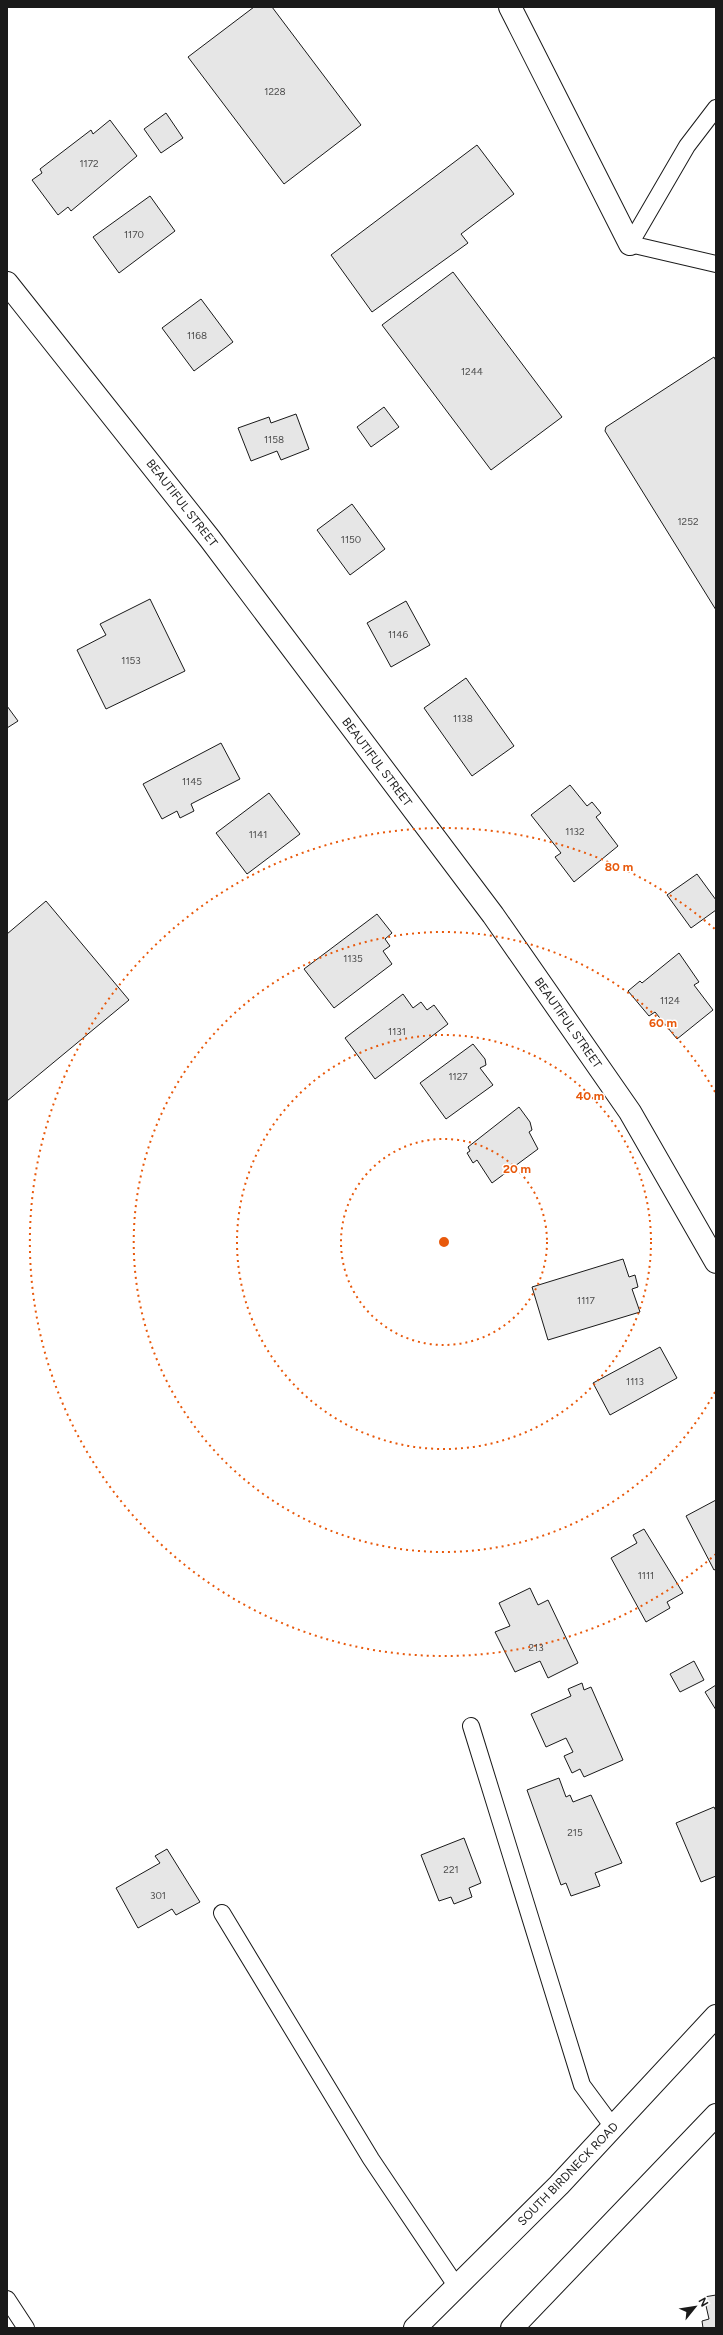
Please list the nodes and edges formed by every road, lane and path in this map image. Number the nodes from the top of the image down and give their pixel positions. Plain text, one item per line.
1 (510, 7) edge
2 (716, 108) edge
3 (630, 244) junction
4 (716, 264) edge
5 (7, 283) edge
6 (716, 1262) edge
7 (471, 1726) dead end
8 (222, 1913) dead end
9 (716, 2016) edge
10 (716, 2115) edge
11 (613, 2127) junction
12 (457, 2287) junction
13 (7, 2299) edge
14 (26, 2328) edge
15 (415, 2328) edge
16 (512, 2328) edge

1 - 3 street
2 - 3 lane
3 - 4 lane
5 - 6 street, BEAUTIFUL STREET
7 - 11 lane
8 - 12 lane
9 - 11 street, SOUTH BIRDNECK ROAD
10 - 16 street
11 - 12 street, SOUTH BIRDNECK ROAD
12 - 15 street, SOUTH BIRDNECK ROAD
13 - 14 lane

